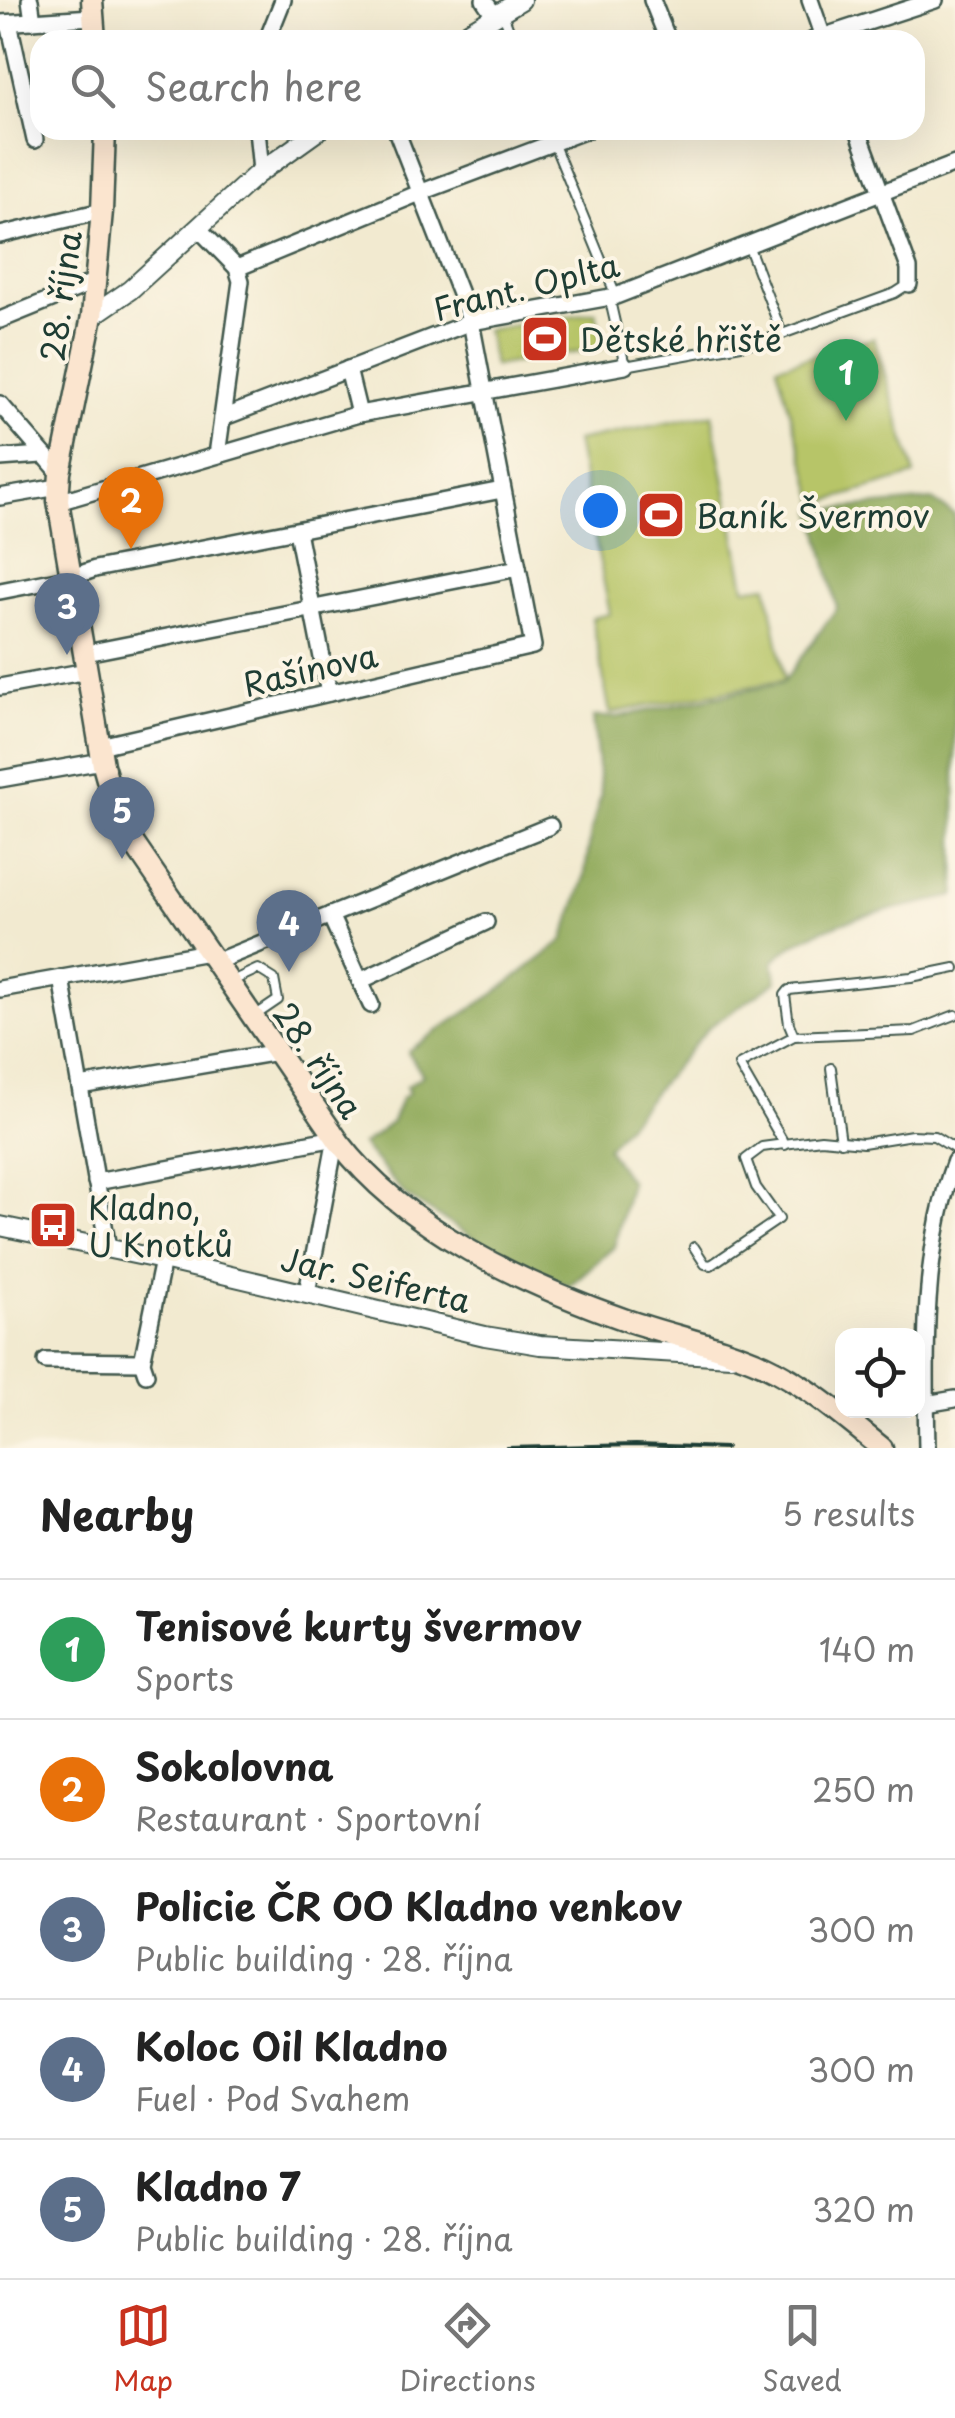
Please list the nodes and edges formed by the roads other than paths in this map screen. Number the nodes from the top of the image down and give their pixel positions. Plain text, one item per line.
1 (30, 0) edge
2 (283, 0) edge
3 (522, 0) edge
4 (652, 0) edge
5 (810, 0) edge
6 (935, 0) edge
7 (92, 9) edge
8 (493, 9) edge
9 (33, 21) junction
10 (4, 23) edge
11 (271, 30) edge
12 (468, 30) edge
13 (664, 30) edge
14 (818, 30) edge
15 (847, 30) edge
16 (30, 121) edge
17 (104, 140) edge
18 (258, 140) edge
19 (305, 140) edge
20 (400, 140) edge
21 (543, 140) edge
22 (551, 140) edge
23 (862, 140) edge
24 (955, 164) edge
25 (260, 171) junction
26 (422, 192) junction
27 (881, 192) junction
28 (102, 211) junction
29 (198, 228) junction
30 (0, 235) edge
31 (748, 245) junction
32 (237, 268) junction
33 (96, 280) junction
34 (910, 284) joint
35 (616, 296) junction
36 (92, 316) junction
37 (0, 320) edge
38 (472, 322) junction
39 (782, 334) junction
40 (625, 366) junction
41 (348, 369) junction
42 (487, 391) junction
43 (0, 404) edge
44 (359, 414) junction
45 (222, 418) junction
46 (42, 455) junction
47 (217, 455) junction
48 (0, 458) edge
49 (59, 488) junction
50 (502, 490) junction
51 (0, 496) edge
52 (296, 531) junction
53 (518, 568) junction
54 (72, 577) junction
55 (0, 591) edge
56 (312, 609) junction
57 (87, 662) junction
58 (0, 687) edge
59 (329, 693) junction
60 (101, 753) junction
61 (0, 779) edge
62 (550, 826) dead end
63 (330, 915) junction
64 (486, 922) dead end
65 (212, 957) junction
66 (955, 968) edge
67 (61, 978) junction
68 (360, 981) junction
69 (230, 983) junction
70 (0, 989) edge
71 (371, 1005) dead end
72 (955, 1015) edge
73 (254, 1017) junction
74 (794, 1036) junction
75 (278, 1052) junction
76 (830, 1068) dead end
77 (80, 1086) junction
78 (336, 1138) junction
79 (841, 1142) junction
80 (785, 1145) junction
81 (955, 1149) edge
82 (955, 1161) edge
83 (96, 1182) junction
84 (0, 1226) edge
85 (694, 1247) dead end
86 (108, 1248) junction
87 (163, 1260) junction
88 (307, 1293) junction
89 (743, 1357) junction
90 (46, 1361) dead end
91 (955, 1399) edge
92 (926, 1404) junction
93 (882, 1448) edge
94 (927, 1448) edge

1 - 9 street
2 - 11 street
3 - 8 street
4 - 13 street
5 - 14 street
6 - 15 street
7 - 9 street
8 - 12 street
9 - 10 street
10 - 16 street
17 - 28 main road, 28. října
18 - 25 street
19 - 25 street
20 - 26 street
21 - 26 street
22 - 35 lane
23 - 27 street
24 - 27 street, Frant. Oplta
25 - 29 street
26 - 32 street
26 - 38 street
27 - 31 street, Frant. Oplta
27 - 34 street
28 - 30 street
28 - 33 main road, 28. října
29 - 32 street
29 - 36 street
31 - 35 street, Frant. Oplta
31 - 39 lane
32 - 45 street
33 - 36 main road, 28. října
33 - 37 street
34 - 39 lane
35 - 38 street, Frant. Oplta
35 - 40 lane
36 - 49 main road, 28. října
38 - 41 street, Frant. Oplta
38 - 42 street
39 - 40 lane
40 - 42 street
41 - 44 street
41 - 45 street, Frant. Oplta
42 - 44 street
42 - 50 street
43 - 46 street
44 - 47 street
45 - 47 street
46 - 48 street
46 - 49 street
47 - 49 street
49 - 51 street
49 - 54 main road, 28. října
50 - 52 street
50 - 53 street
52 - 54 street
52 - 56 street
53 - 56 street
53 - 59 street, Rašínova
54 - 55 street
54 - 57 main road, 28. října
56 - 57 street
56 - 59 street
57 - 58 street
57 - 60 main road, 28. října
59 - 60 street, Rašínova
60 - 61 street, Rašínova
60 - 65 main road, 28. října
62 - 63 street
63 - 65 street
63 - 68 street
64 - 68 street
65 - 67 street
65 - 69 main road, 28. října
66 - 74 lane
67 - 70 street
67 - 77 street
68 - 71 street
69 - 73 main road, 28. října
69 - 73 lane
72 - 74 lane
73 - 75 main road, 28. října
74 - 80 lane
75 - 77 street
75 - 78 main road, 28. října
76 - 79 lane
77 - 83 street
78 - 83 street
78 - 88 street
78 - 89 main road, 28. října
79 - 80 lane
79 - 81 lane
80 - 85 lane
82 - 92 street
83 - 86 street
84 - 86 street, Jar. Seiferta
86 - 87 street, Jar. Seiferta
87 - 88 street, Jar. Seiferta
87 - 90 street
88 - 89 street, Jar. Seiferta
89 - 93 main road, 28. října
91 - 92 street
92 - 94 street

